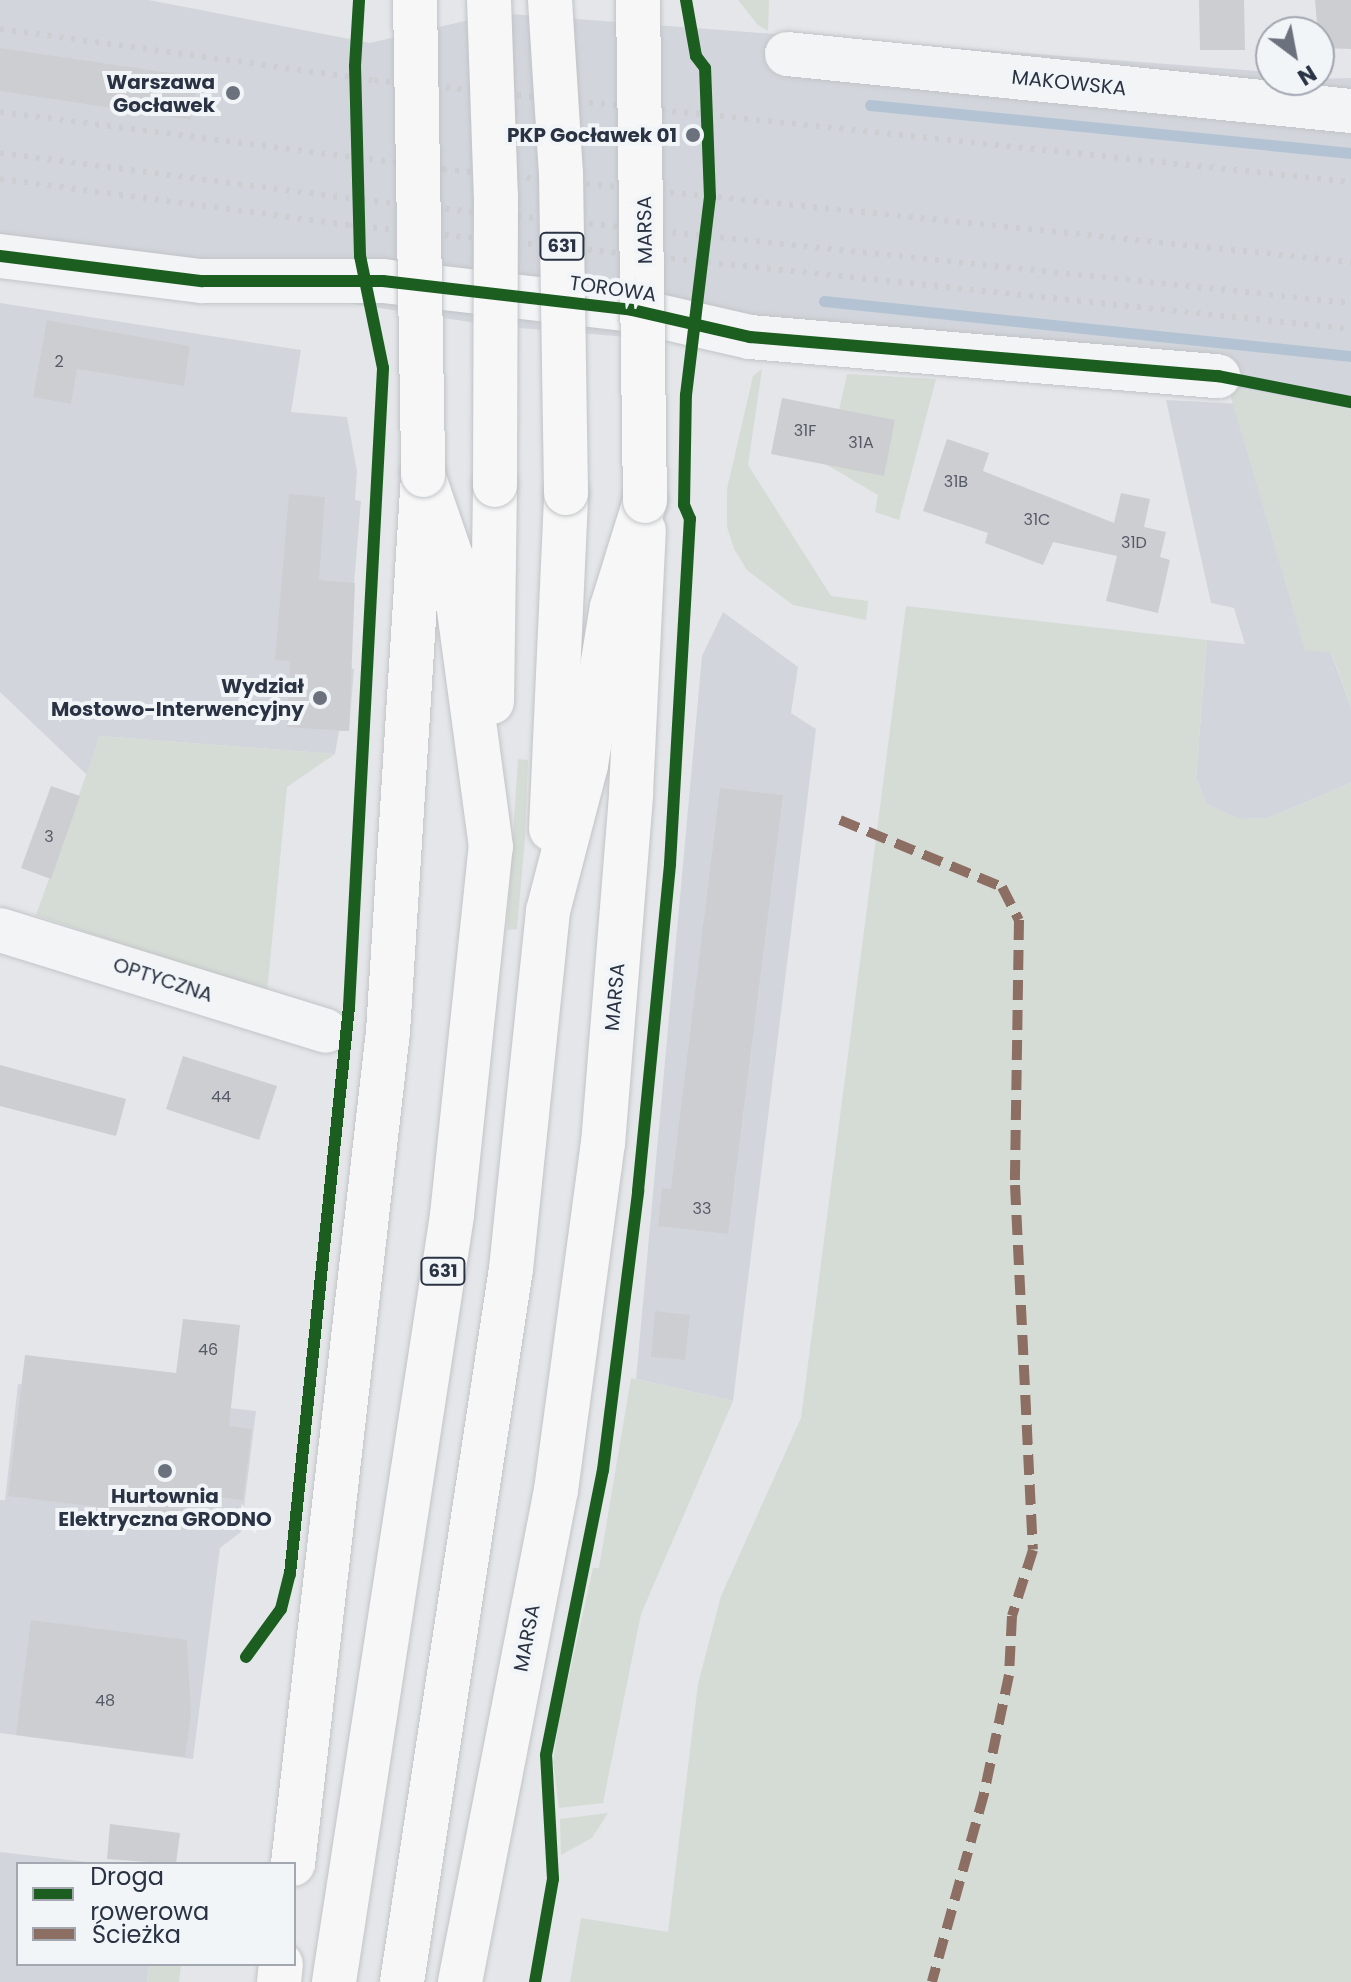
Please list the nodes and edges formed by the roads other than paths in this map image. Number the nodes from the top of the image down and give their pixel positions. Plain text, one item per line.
1 (415, 0) edge
2 (489, 0) edge
3 (550, 0) edge
4 (638, 0) edge
5 (787, 54) dead end
6 (1351, 111) edge
7 (0, 256) edge
8 (1218, 376) dead end
9 (423, 475) junction
10 (645, 501) junction
11 (491, 847) junction
12 (548, 911) junction
13 (0, 930) edge
14 (326, 1031) dead end
15 (293, 1862) edge
16 (334, 1982) edge
17 (402, 1982) edge
18 (460, 1982) edge

1 - 9 main road, bridge
2 - 11 main road, 631, bridge
3 - 12 main road, 631, bridge
4 - 10 main road, MARSA, bridge
5 - 6 street, MAKOWSKA
7 - 8 street, TOROWA
9 - 11 main road
9 - 15 main road
10 - 12 main road
10 - 18 main road, MARSA
11 - 16 main road, 631
12 - 17 main road, 631
13 - 14 street, OPTYCZNA

